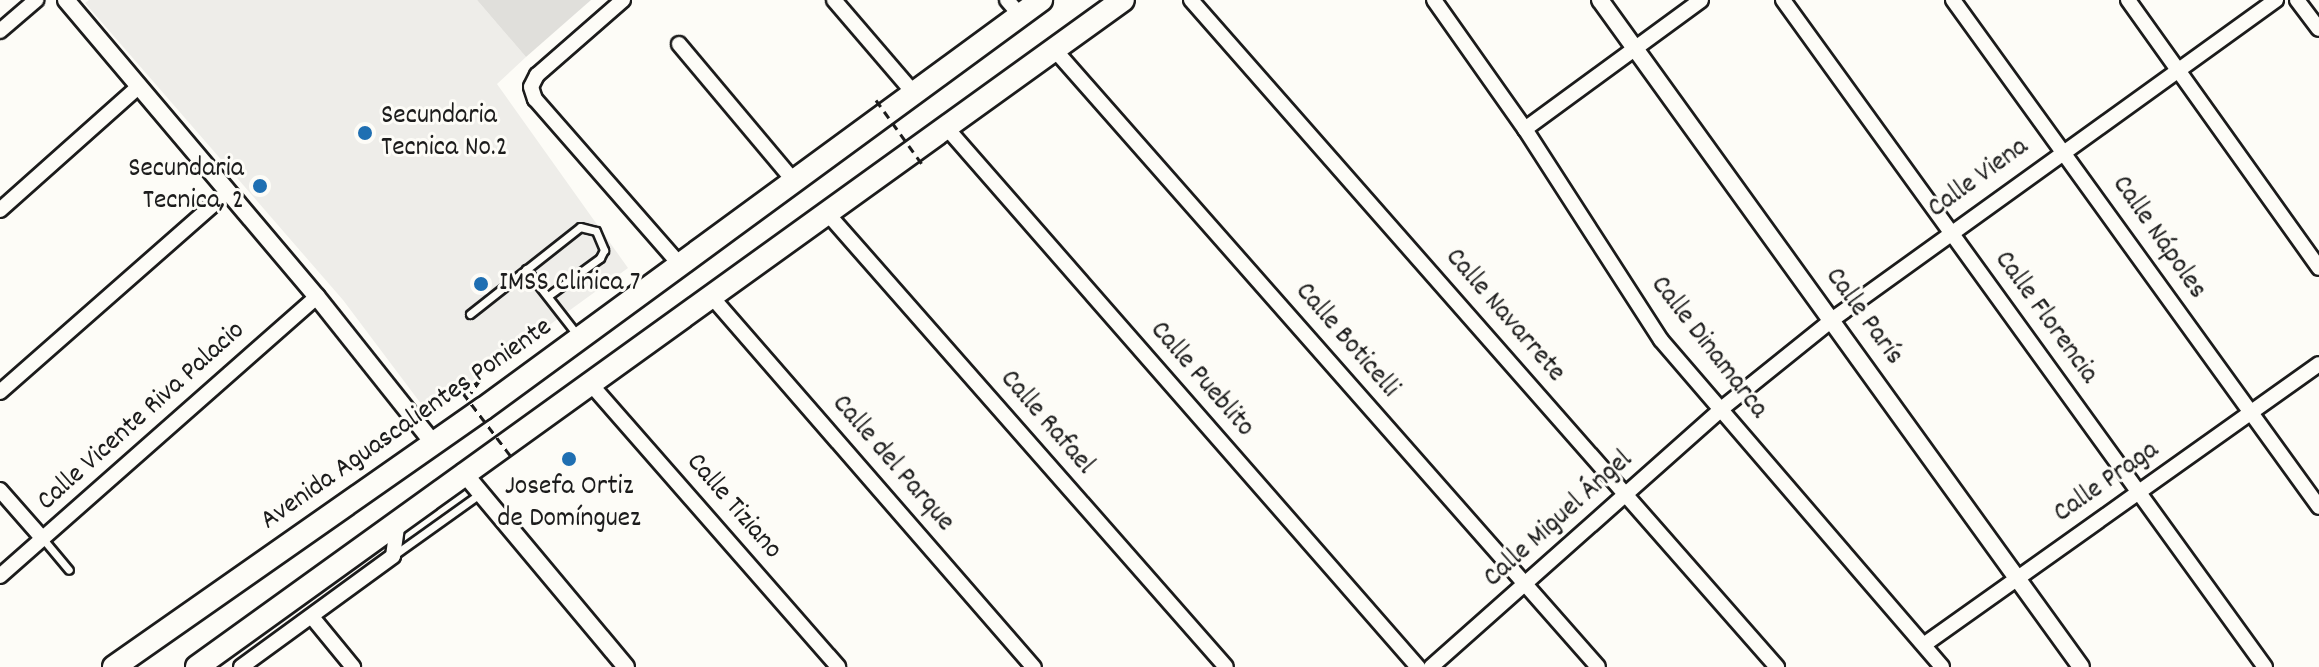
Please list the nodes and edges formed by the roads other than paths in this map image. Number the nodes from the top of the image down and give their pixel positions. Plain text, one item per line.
1 (36, 0) edge
2 (65, 0) edge
3 (623, 0) edge
4 (834, 0) edge
5 (1041, 0) edge
6 (1123, 0) edge
7 (1191, 0) edge
8 (1434, 0) edge
9 (1600, 0) edge
10 (1701, 0) edge
11 (1783, 0) edge
12 (1953, 0) edge
13 (2128, 0) edge
14 (2276, 0) edge
15 (2297, 0) edge
16 (1014, 8) edge
17 (2319, 29) edge
18 (0, 31) edge
19 (679, 44) dead end
20 (1054, 49) junction
21 (1636, 49) junction
22 (2179, 69) junction
23 (138, 87) junction
24 (912, 91) junction
25 (945, 126) junction
26 (1525, 129) junction
27 (2064, 150) junction
28 (793, 180) junction
29 (228, 192) junction
30 (0, 210) edge
31 (827, 213) junction
32 (1951, 232) junction
33 (681, 266) junction
34 (2319, 268) edge
35 (526, 269) junction
36 (548, 296) junction
37 (711, 296) junction
38 (317, 297) junction
39 (470, 314) dead end
40 (1833, 319) junction
41 (580, 339) junction
42 (2319, 364) edge
43 (588, 381) junction
44 (0, 392) edge
45 (1720, 410) junction
46 (2251, 413) junction
47 (434, 444) junction
48 (463, 472) junction
49 (0, 490) edge
50 (481, 493) junction
51 (2138, 493) junction
52 (1627, 494) junction
53 (2319, 507) edge
54 (399, 520) junction
55 (43, 539) junction
56 (393, 556) junction
57 (69, 570) dead end
58 (0, 576) edge
59 (2016, 579) junction
60 (1526, 584) junction
61 (312, 617) junction
62 (1925, 644) junction
63 (114, 667) edge
64 (197, 667) edge
65 (241, 667) edge
66 (353, 667) edge
67 (626, 667) edge
68 (838, 667) edge
69 (1034, 667) edge
70 (1226, 667) edge
71 (1418, 667) edge
72 (1431, 667) edge
73 (1598, 667) edge
74 (1777, 667) edge
75 (1942, 667) edge
76 (2081, 667) edge
77 (2265, 667) edge

1 - 18 street
2 - 23 street
3 - 33 street
4 - 24 street
5 - 16 main road, Avenida Aguascalientes Poniente
6 - 20 main road
7 - 52 street, Calle Navarrete
8 - 26 street, Calle Dinamarca
9 - 21 street, Calle París
10 - 21 street
11 - 32 street, Calle Florencia
12 - 27 street, Calle Nápoles
13 - 22 street
14 - 22 street, Calle Viena
15 - 17 street
16 - 24 main road, Avenida Aguascalientes Poniente
19 - 28 street
20 - 25 main road
20 - 60 street, Calle Boticelli
21 - 26 street
21 - 40 street, Calle París
22 - 27 street, Calle Viena
22 - 34 street
23 - 29 street
23 - 30 street
24 - 28 main road, Avenida Aguascalientes Poniente
25 - 31 main road
25 - 71 street, Calle Pueblito
26 - 45 street, Calle Dinamarca
27 - 32 street, Calle Viena
27 - 46 street, Calle Nápoles
28 - 33 main road, Avenida Aguascalientes Poniente
29 - 38 street
29 - 44 street
31 - 37 main road
31 - 70 street, Calle Rafael
32 - 40 street, Calle Viena
32 - 51 street, Calle Florencia
33 - 41 main road, Avenida Aguascalientes Poniente
35 - 36 lane
35 - 36 lane
35 - 39 lane
36 - 41 lane
37 - 43 main road
37 - 69 street, Calle del Parque
38 - 47 street
38 - 55 street, Calle Vicente Riva Palacio
40 - 45 street, Calle Viena
40 - 59 street, Calle París
41 - 47 main road, Avenida Aguascalientes Poniente
42 - 46 street, Calle Praga
43 - 48 main road
43 - 68 street, Calle Tiziano
45 - 52 street, Calle Miguel Ángel
45 - 62 street, Calle Dinamarca
46 - 51 street, Calle Praga
46 - 53 street, Calle Nápoles
47 - 63 main road, Avenida Aguascalientes Poniente
48 - 50 street
48 - 54 main road
49 - 55 street
50 - 56 lane
50 - 67 street
51 - 59 street, Calle Praga
51 - 77 street, Calle Florencia
52 - 60 street, Calle Miguel Ángel
52 - 74 street, Calle Navarrete
54 - 56 street
54 - 64 main road
55 - 57 lane
55 - 58 street, Calle Vicente Riva Palacio
56 - 61 street
59 - 62 street, Calle Praga
59 - 76 street, Calle París
60 - 72 street, Calle Miguel Ángel
60 - 73 street, Calle Boticelli
61 - 65 street
61 - 66 street
62 - 75 street, Calle Dinamarca

